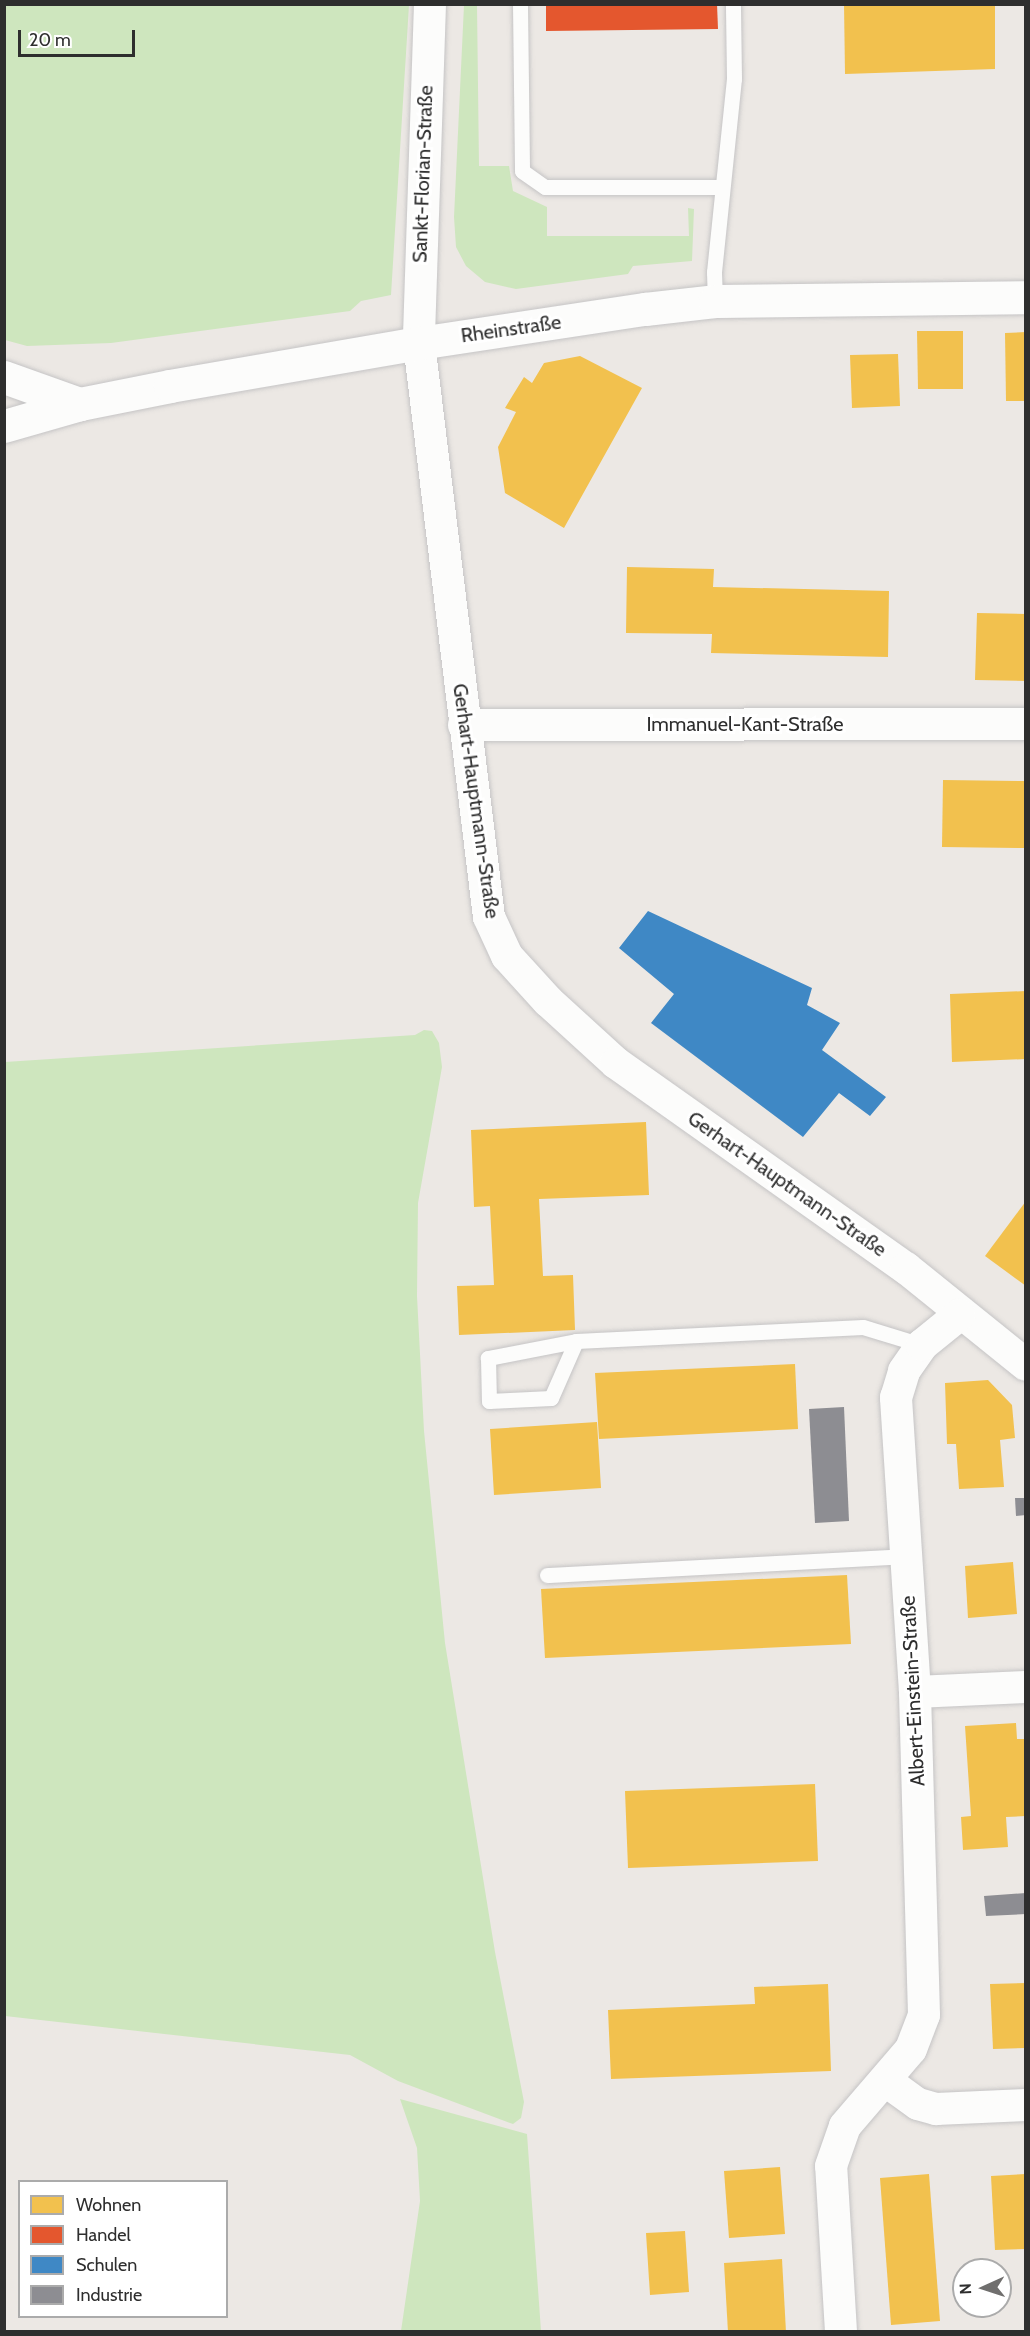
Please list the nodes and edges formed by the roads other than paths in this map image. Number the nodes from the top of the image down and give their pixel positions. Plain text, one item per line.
1 (430, 4) edge
2 (520, 4) edge
3 (733, 4) edge
4 (722, 187) junction
5 (1026, 297) edge
6 (715, 301) junction
7 (419, 343) junction
8 (4, 377) edge
9 (80, 404) junction
10 (4, 426) edge
11 (1026, 724) edge
12 (464, 725) junction
13 (958, 1315) junction
14 (576, 1341) junction
15 (922, 1345) junction
16 (1026, 1365) edge
17 (905, 1556) junction
18 (547, 1575) dead end
19 (1026, 1687) edge
20 (915, 1692) junction
21 (886, 2081) junction
22 (1026, 2104) edge
23 (841, 2331) edge

1 - 7 street, Sankt-Florian-Straße
2 - 4 lane
3 - 4 lane
4 - 6 lane
5 - 6 main road, Rheinstraße
6 - 7 main road, Rheinstraße
7 - 9 main road, Rheinstraße
7 - 12 street, Gerhart-Hauptmann-Straße
8 - 9 main road
9 - 10 main road, Rheinstraße
11 - 12 street, Immanuel-Kant-Straße
12 - 13 street, Gerhart-Hauptmann-Straße
13 - 15 street, Albert-Einstein-Straße
13 - 16 street, Gerhart-Hauptmann-Straße
14 - 14 lane
14 - 15 lane
15 - 17 street, Albert-Einstein-Straße
17 - 18 lane
17 - 20 street, Albert-Einstein-Straße
19 - 20 street
20 - 21 street, Albert-Einstein-Straße
21 - 22 street
21 - 23 street, Albert-Einstein-Straße

